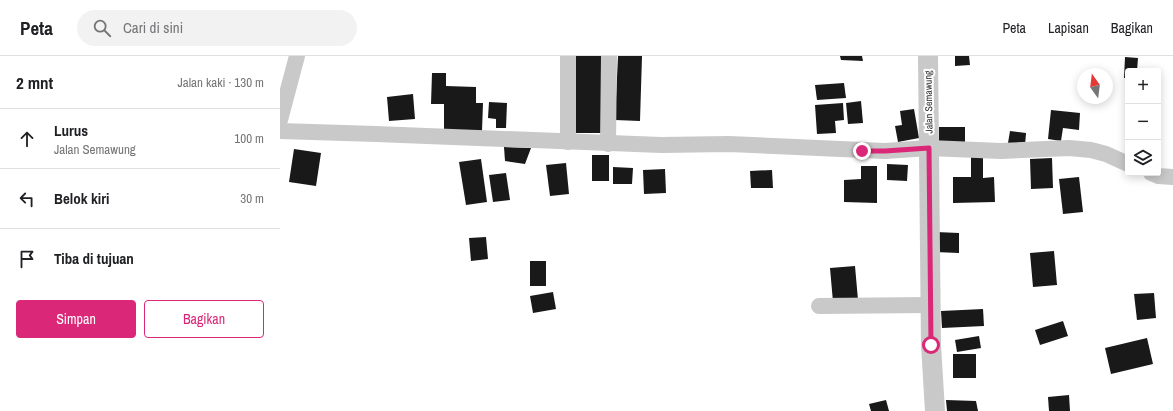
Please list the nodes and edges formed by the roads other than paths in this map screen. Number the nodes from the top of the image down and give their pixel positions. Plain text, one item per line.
1 (298, 56) edge
2 (568, 56) edge
3 (609, 56) edge
4 (928, 56) edge
5 (280, 120) edge
6 (280, 131) edge
7 (568, 142) junction
8 (608, 144) junction
9 (929, 148) junction
10 (1125, 163) edge
11 (1158, 176) edge
12 (1173, 177) edge
13 (931, 305) junction
14 (819, 306) dead end
15 (935, 411) edge

1 - 5 street
2 - 7 street
3 - 8 street
4 - 9 street, Jalan Semawung
6 - 7 street
7 - 8 street
8 - 9 street
9 - 10 street
9 - 13 street, Jalan Semawung
11 - 12 street
13 - 14 street
13 - 15 street, Jalan Semawung

